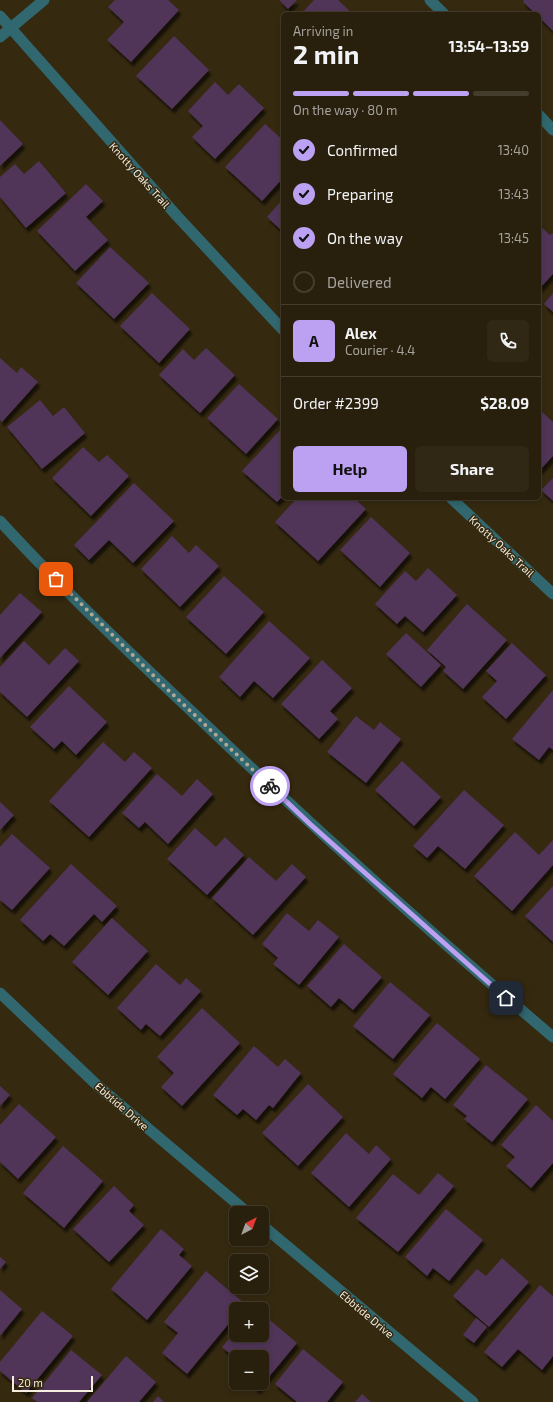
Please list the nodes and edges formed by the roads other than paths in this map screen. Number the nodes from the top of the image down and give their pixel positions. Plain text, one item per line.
1 (44, 0) edge
2 (430, 0) edge
3 (442, 12) edge
4 (0, 16) edge
5 (10, 29) junction
6 (0, 37) edge
7 (541, 117) edge
8 (553, 130) edge
9 (281, 328) edge
10 (453, 500) edge
11 (0, 521) edge
12 (553, 594) edge
13 (0, 993) edge
14 (553, 1037) edge
15 (240, 1206) edge
16 (269, 1231) edge
17 (472, 1402) edge

1 - 5 street
2 - 3 street
4 - 5 street, Knotty Oaks Trail
5 - 6 street
5 - 9 street, Knotty Oaks Trail
7 - 8 street
10 - 12 street, Knotty Oaks Trail
11 - 14 street
13 - 15 street, Ebbtide Drive
16 - 17 street, Ebbtide Drive

